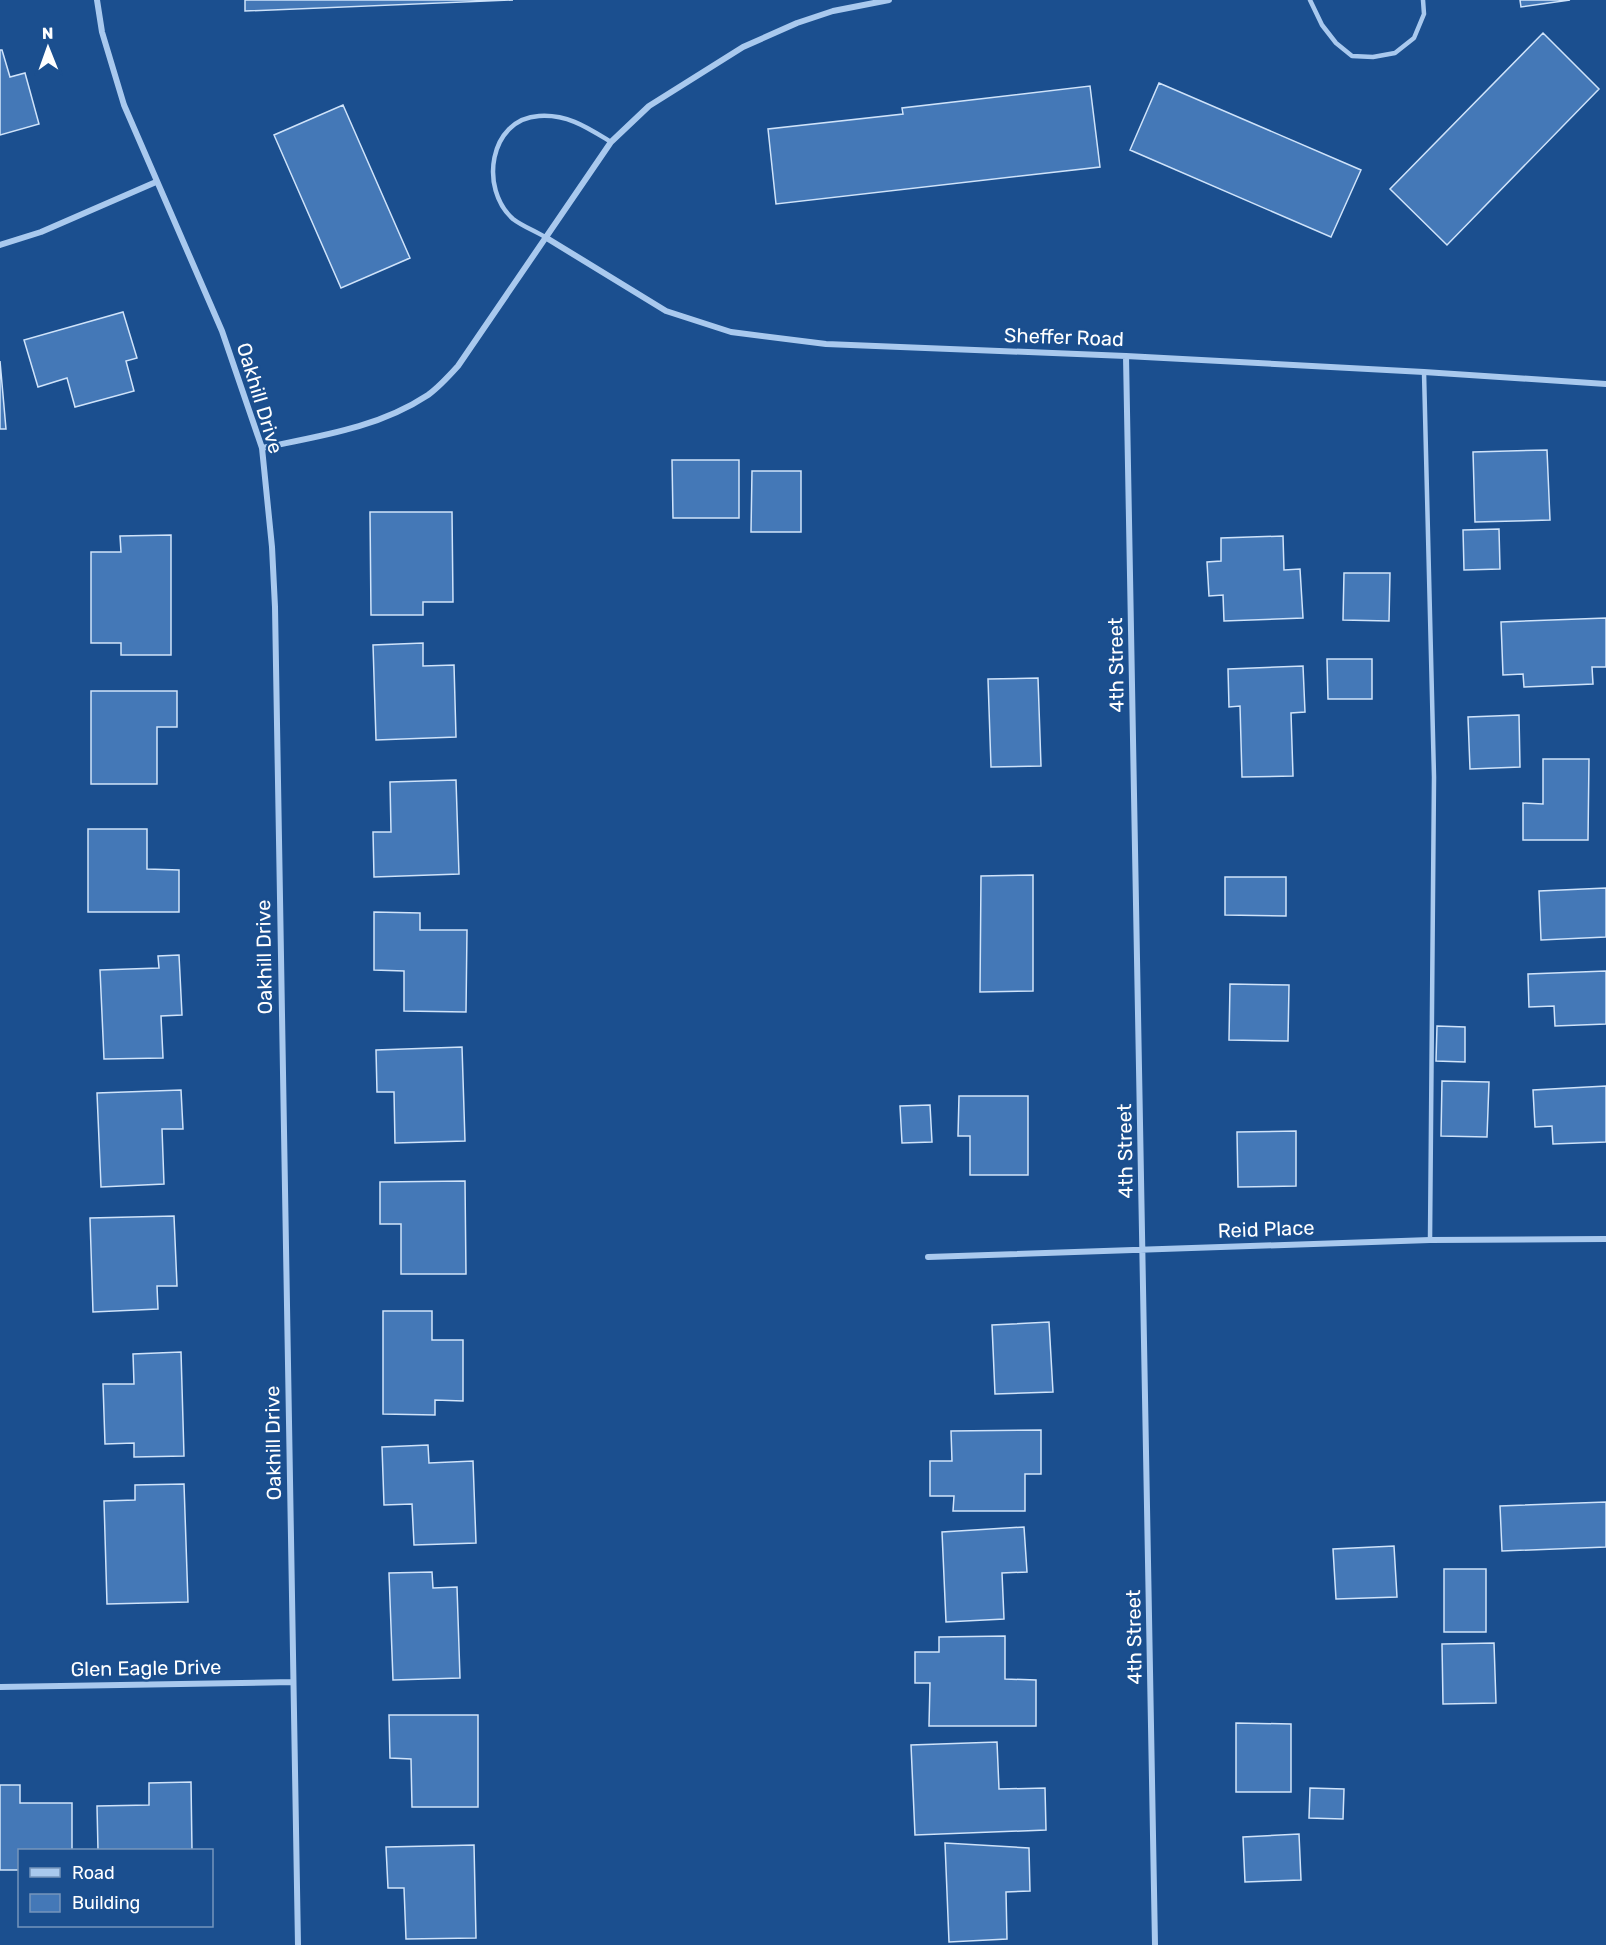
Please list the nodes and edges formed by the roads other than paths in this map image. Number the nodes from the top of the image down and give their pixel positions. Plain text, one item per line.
1 (97, 0) edge
2 (889, 0) edge
3 (1310, 0) edge
4 (1423, 0) edge
5 (611, 142) junction
6 (156, 182) junction
7 (545, 237) junction
8 (0, 245) edge
9 (1126, 356) junction
10 (1424, 372) junction
11 (1606, 384) edge
12 (262, 448) junction
13 (1606, 1239) edge
14 (1430, 1240) junction
15 (1144, 1250) junction
16 (928, 1257) dead end
17 (293, 1682) junction
18 (0, 1687) edge
19 (298, 1945) edge
20 (1155, 1945) edge

1 - 6 street, Oakhill Drive
2 - 5 street
3 - 4 lane
5 - 7 street
5 - 7 lane
6 - 8 street
6 - 12 street, Oakhill Drive
7 - 9 street, Sheffer Road
7 - 12 street
9 - 10 street, Sheffer Road
9 - 15 street, 4th Street
10 - 11 street, Sheffer Road
10 - 14 lane
12 - 17 street, Oakhill Drive
13 - 14 street, Reid Place
14 - 15 street, Reid Place
15 - 16 street, Reid Place
15 - 20 street, 4th Street
17 - 18 street, Glen Eagle Drive
17 - 19 street, Oakhill Drive

